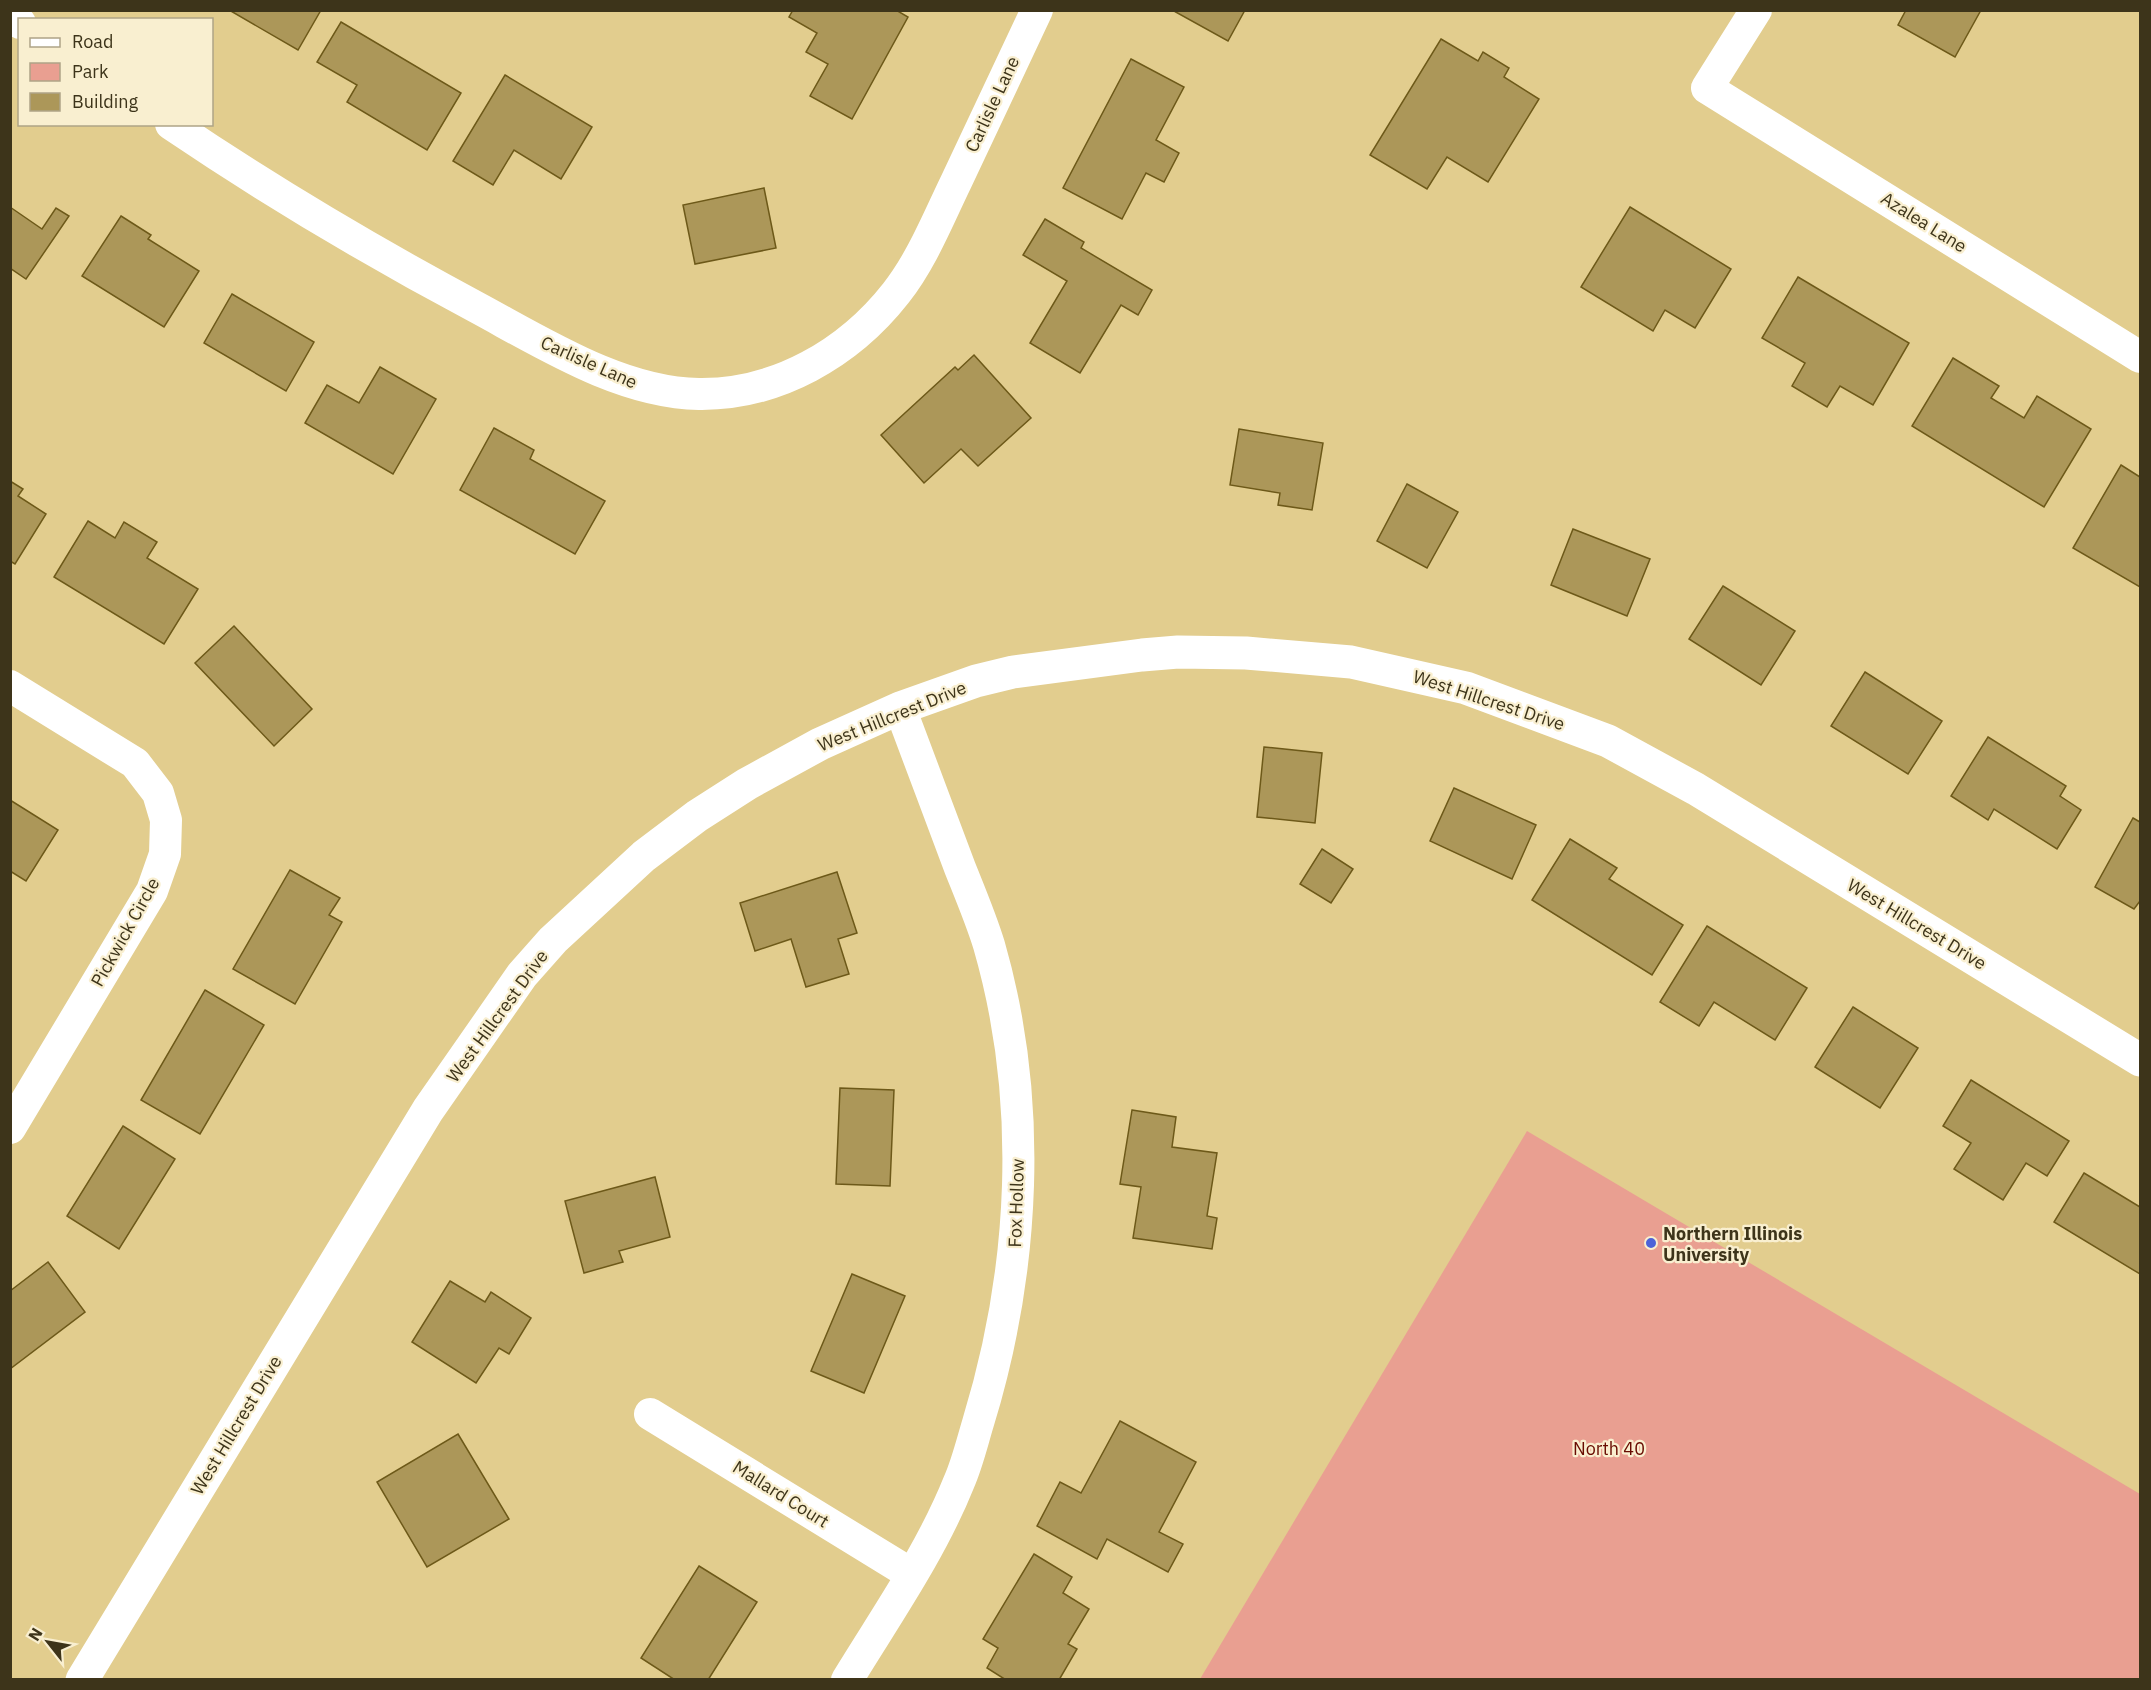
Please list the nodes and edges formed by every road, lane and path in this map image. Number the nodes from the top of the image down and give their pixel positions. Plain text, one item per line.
1 (1037, 10) edge
2 (1756, 10) edge
3 (174, 126) edge
4 (2140, 357) edge
5 (10, 686) edge
6 (900, 708) junction
7 (2140, 1060) edge
8 (10, 1128) edge
9 (650, 1414) dead end
10 (911, 1574) junction
11 (82, 1680) edge
12 (847, 1680) edge

1 - 3 street, Carlisle Lane
2 - 4 street, Azalea Lane
5 - 8 street, Pickwick Circle
6 - 7 street, West Hillcrest Drive
6 - 10 street, Fox Hollow
6 - 11 street, West Hillcrest Drive
9 - 10 street, Mallard Court
10 - 12 street, Fox Hollow

